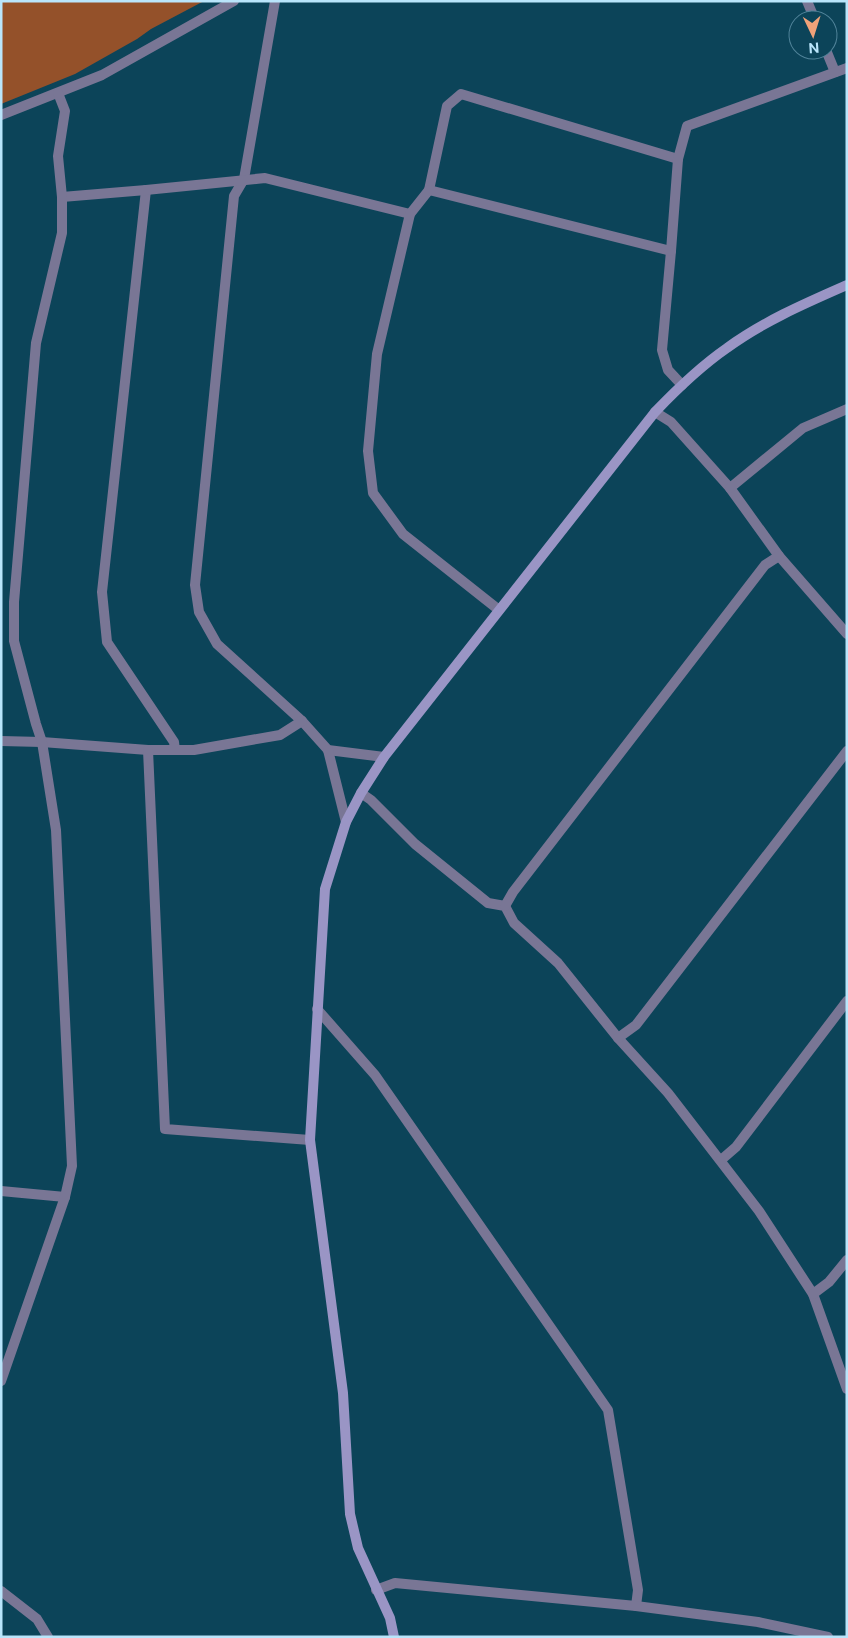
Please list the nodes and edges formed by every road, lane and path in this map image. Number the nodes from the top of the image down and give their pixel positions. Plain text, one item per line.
1 (234, 1) edge
2 (275, 1) edge
3 (830, 60) edge
4 (847, 68) edge
5 (835, 72) junction
6 (58, 93) junction
7 (1, 115) edge
8 (678, 159) junction
9 (244, 179) junction
10 (146, 190) junction
11 (429, 190) junction
12 (62, 197) junction
13 (410, 214) junction
14 (672, 251) junction
15 (847, 285) edge
16 (682, 385) junction
17 (847, 409) edge
18 (655, 412) junction
19 (730, 488) junction
20 (779, 556) junction
21 (499, 610) junction
22 (847, 634) edge
23 (302, 721) junction
24 (1, 741) edge
25 (42, 742) junction
26 (148, 750) junction
27 (175, 750) junction
28 (328, 750) junction
29 (847, 751) edge
30 (384, 757) junction
31 (361, 793) junction
32 (346, 822) junction
33 (505, 906) junction
34 (847, 1001) edge
35 (317, 1010) junction
36 (618, 1038) junction
37 (310, 1140) junction
38 (721, 1160) junction
39 (1, 1191) edge
40 (65, 1197) junction
41 (847, 1260) edge
42 (813, 1294) junction
43 (1, 1381) edge
44 (847, 1389) edge
45 (376, 1590) junction
46 (1, 1591) edge
47 (636, 1606) junction
48 (48, 1637) edge
49 (394, 1637) edge
50 (828, 1637) edge

1 - 6 street
2 - 9 street
3 - 5 street
4 - 5 street
5 - 8 street
6 - 7 street
6 - 12 street
8 - 11 street
8 - 14 street
9 - 10 street
9 - 13 street
9 - 23 street
10 - 12 street
10 - 27 street
11 - 13 street
11 - 14 street
12 - 25 street
13 - 21 street
14 - 16 street
15 - 16 street
16 - 18 street
17 - 19 street
18 - 19 street
18 - 21 street
19 - 20 street
20 - 22 street
20 - 33 street
21 - 30 street
23 - 27 street
23 - 28 street
24 - 25 street
25 - 26 street
25 - 40 street
26 - 27 street
26 - 37 street
28 - 30 street
28 - 32 street
29 - 36 street
30 - 31 street
31 - 32 street
31 - 33 street
32 - 35 street
33 - 36 street
34 - 38 street
35 - 37 street
35 - 47 street
36 - 38 street
37 - 45 street
38 - 42 street
39 - 40 street
40 - 43 street
41 - 42 street
42 - 44 street
45 - 47 street
45 - 49 street
46 - 48 street
47 - 50 street

